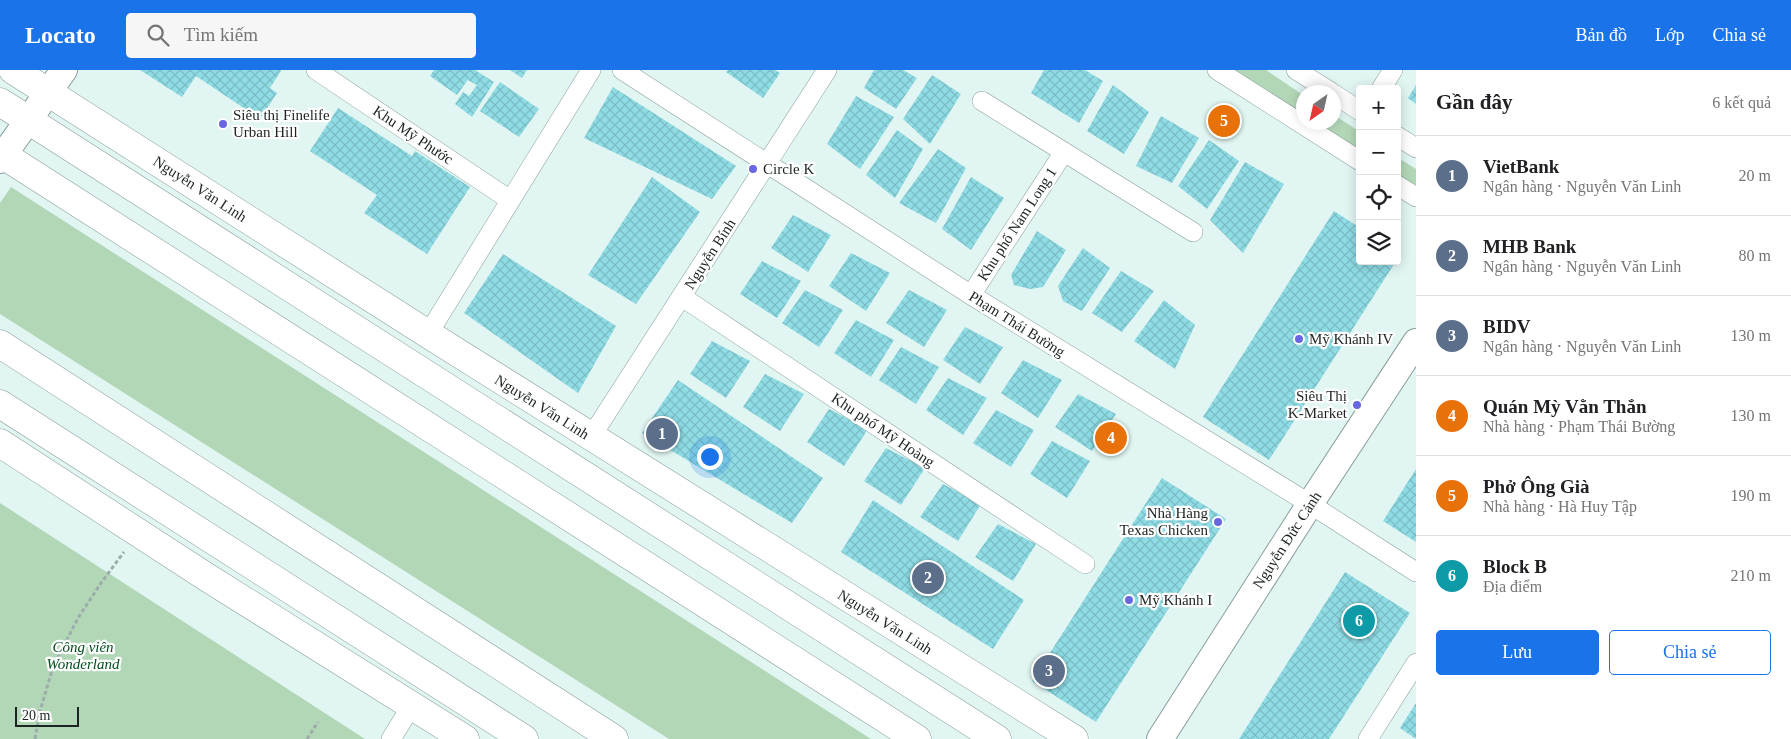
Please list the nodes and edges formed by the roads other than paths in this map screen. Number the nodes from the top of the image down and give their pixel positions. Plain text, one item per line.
1 (14, 70) edge
2 (64, 70) edge
3 (316, 70) edge
4 (591, 70) edge
5 (827, 70) edge
6 (1217, 70) edge
7 (1296, 70) edge
8 (1393, 70) edge
9 (630, 72) edge
10 (1319, 85) edge
11 (1384, 85) edge
12 (48, 92) junction
13 (1341, 99) edge
14 (982, 101) dead end
15 (0, 102) edge
16 (1356, 108) edge
17 (28, 121) junction
18 (1401, 139) edge
19 (1416, 148) edge
20 (1064, 152) junction
21 (1, 156) edge
22 (1356, 158) edge
23 (768, 164) junction
24 (1401, 188) edge
25 (1416, 197) edge
26 (510, 200) junction
27 (1193, 232) dead end
28 (971, 295) junction
29 (682, 297) junction
30 (428, 334) junction
31 (1416, 342) edge
32 (0, 344) edge
33 (0, 404) edge
34 (591, 437) junction
35 (0, 443) edge
36 (1310, 504) junction
37 (1085, 564) dead end
38 (1416, 572) edge
39 (1416, 663) edge
40 (429, 678) junction
41 (412, 705) junction
42 (1372, 738) edge
43 (391, 739) edge
44 (465, 739) edge
45 (524, 739) edge
46 (614, 739) edge
47 (917, 739) edge
48 (997, 739) edge
49 (1074, 739) edge
50 (1160, 739) edge

1 - 12 main road, Nguyễn Văn Linh
2 - 12 main road
3 - 26 street, Khu Mỹ Phước
4 - 26 street
5 - 23 street, Nguyễn Bính
6 - 22 street
7 - 10 street
8 - 11 street
9 - 23 street, Phạm Thái Bường
12 - 17 main road
12 - 30 main road, Nguyễn Văn Linh
13 - 16 street
14 - 20 street, Khu phố Nam Long 1
15 - 17 main road
17 - 21 main road
17 - 48 main road
18 - 19 street
20 - 27 street, Khu phố Nam Long 1
20 - 28 street, Khu phố Nam Long 1
21 - 47 main road
23 - 28 street, Phạm Thái Bường
23 - 29 street, Nguyễn Bính
24 - 25 street
26 - 30 street
28 - 36 street, Phạm Thái Bường
29 - 34 street, Nguyễn Bính
29 - 37 street, Khu phố Mỹ Hoàng
30 - 34 main road, Nguyễn Văn Linh
31 - 36 main road, Nguyễn Đức Cảnh
32 - 46 main road
33 - 40 main road
34 - 49 main road, Nguyễn Văn Linh
35 - 41 main road
36 - 38 street, Phạm Thái Bường
36 - 50 main road, Nguyễn Đức Cảnh
39 - 42 street
40 - 41 main road
40 - 45 main road
41 - 43 street
41 - 44 main road

